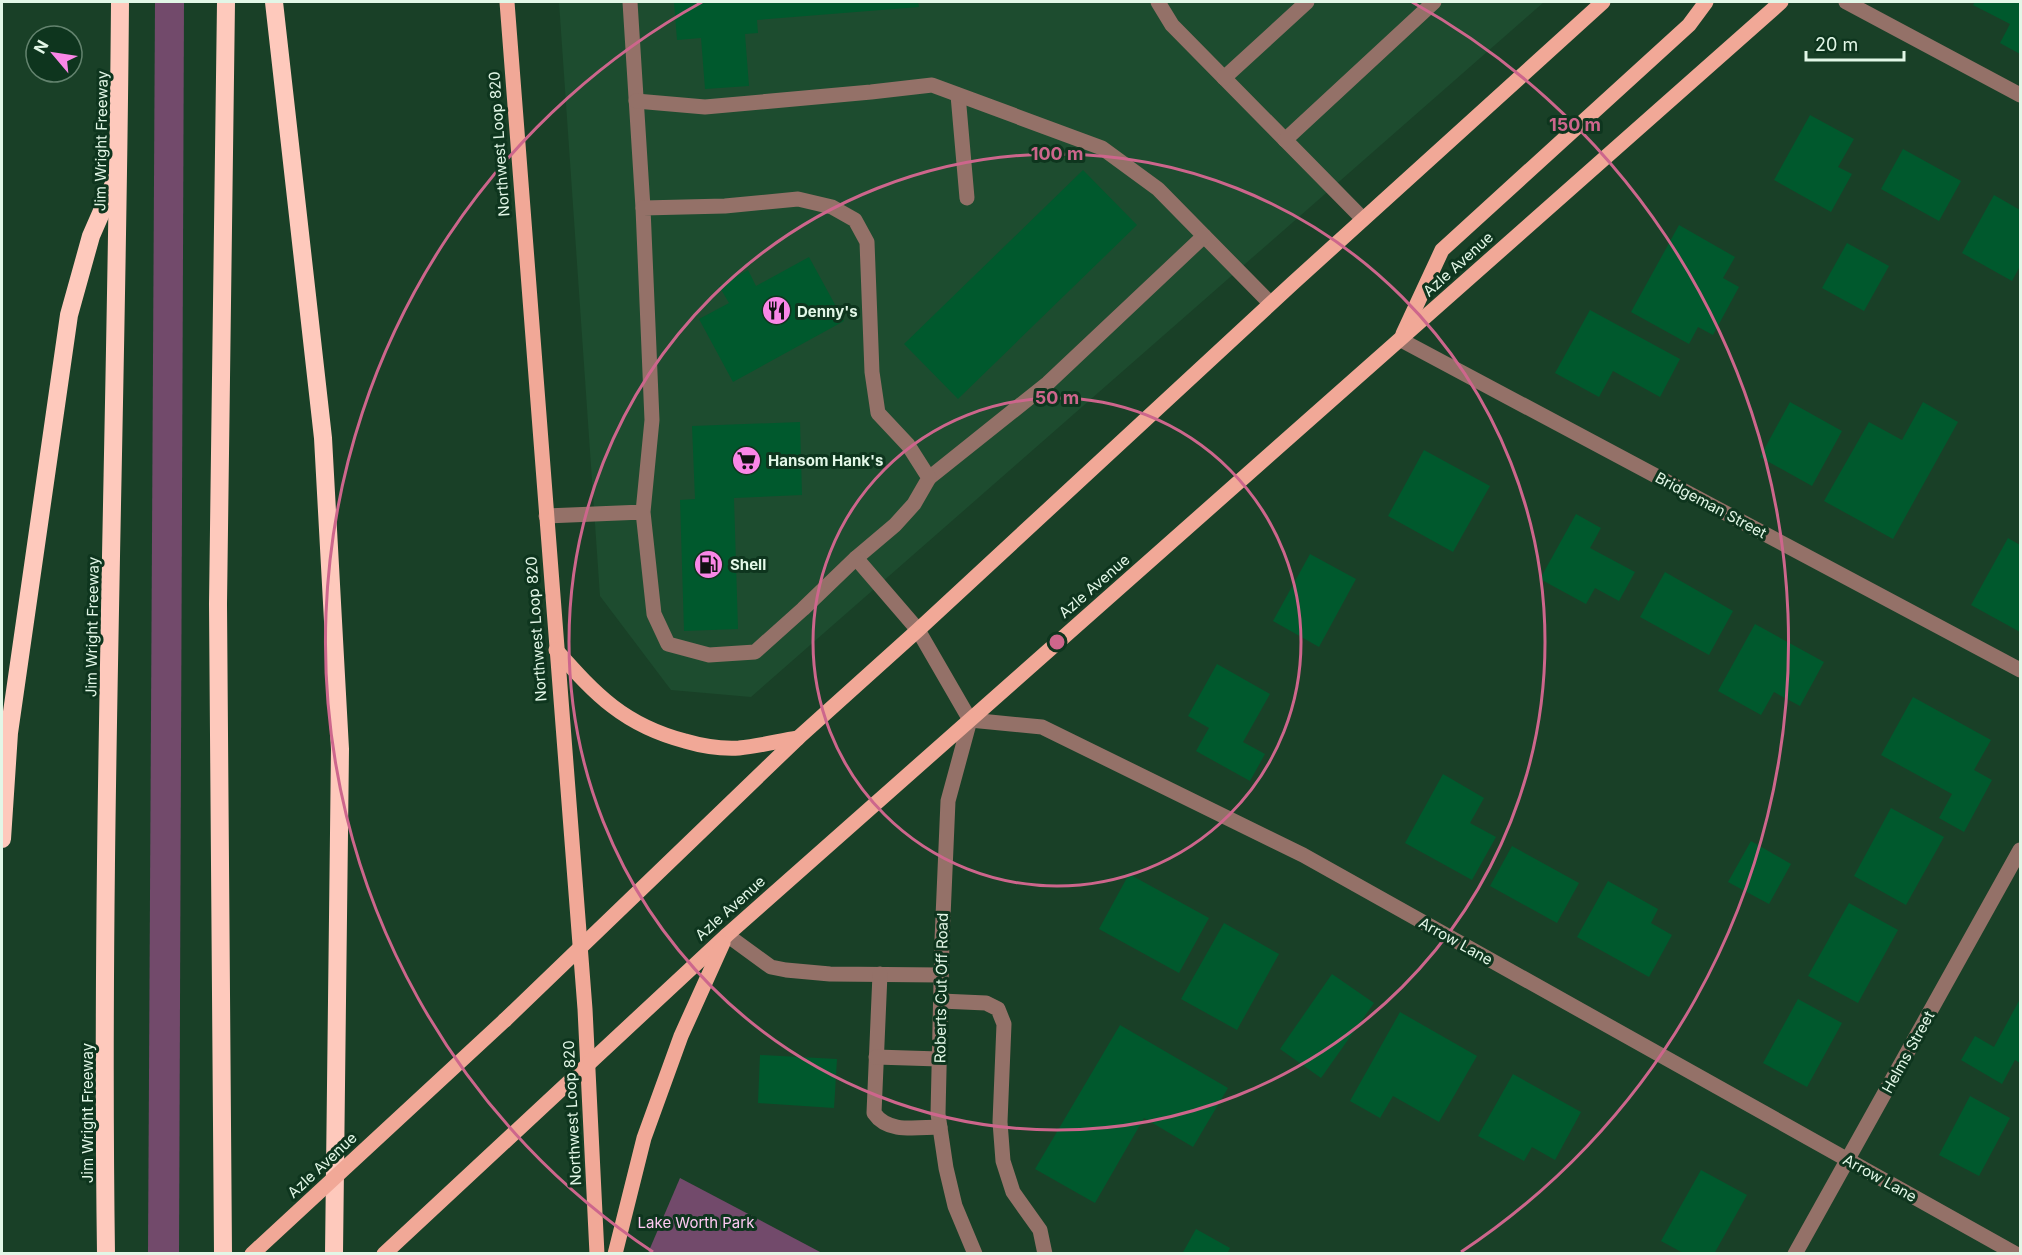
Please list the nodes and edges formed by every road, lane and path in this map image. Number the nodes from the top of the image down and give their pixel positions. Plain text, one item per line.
1 (120, 2) edge
2 (226, 2) edge
3 (274, 2) edge
4 (507, 2) edge
5 (630, 2) edge
6 (1158, 2) edge
7 (1306, 2) edge
8 (1434, 2) edge
9 (1603, 2) edge
10 (1706, 2) edge
11 (1781, 2) edge
12 (1846, 2) edge
13 (1224, 78) junction
14 (958, 94) junction
15 (2020, 94) edge
16 (636, 100) junction
17 (1285, 140) junction
18 (119, 171) junction
19 (967, 198) dead end
20 (643, 208) junction
21 (1363, 219) junction
22 (1204, 236) junction
23 (1270, 303) junction
24 (1401, 340) junction
25 (929, 478) junction
26 (642, 512) junction
27 (546, 516) junction
28 (856, 558) junction
29 (918, 630) junction
30 (556, 650) junction
31 (2020, 670) edge
32 (970, 720) junction
33 (798, 738) junction
34 (2, 838) edge
35 (2020, 850) edge
36 (727, 935) junction
37 (579, 948) junction
38 (879, 974) junction
39 (941, 975) junction
40 (941, 1001) junction
41 (876, 1057) junction
42 (939, 1059) junction
43 (588, 1063) junction
44 (940, 1127) junction
45 (1847, 1160) junction
46 (106, 1254) edge
47 (222, 1254) edge
48 (252, 1254) edge
49 (334, 1254) edge
50 (384, 1254) edge
51 (597, 1254) edge
52 (615, 1254) edge
53 (975, 1254) edge
54 (1045, 1254) edge
55 (1795, 1254) edge
56 (2016, 1254) edge

1 - 18 highway, Jim Wright Freeway
2 - 47 highway
3 - 49 highway
4 - 27 main road, Northwest Loop 820
5 - 16 street
6 - 13 street
7 - 13 street
8 - 17 street
9 - 21 main road, Azle Avenue
10 - 24 main road
11 - 24 main road, Azle Avenue
12 - 15 street
13 - 17 street
14 - 16 street
14 - 19 street
14 - 22 street
16 - 20 street
17 - 21 street
18 - 34 highway
18 - 46 highway, Jim Wright Freeway
20 - 25 street
20 - 26 street
21 - 23 main road, Azle Avenue
22 - 23 street
22 - 25 street
23 - 29 main road, Azle Avenue
24 - 31 street, Bridgeman Street
24 - 32 main road, Azle Avenue
25 - 28 street
26 - 27 street
26 - 28 street
27 - 30 main road, Northwest Loop 820
28 - 29 street
29 - 32 street
29 - 33 main road, Azle Avenue
30 - 33 main road
30 - 37 main road, Northwest Loop 820
32 - 36 main road, Azle Avenue
32 - 39 street, Roberts Cut Off Road
32 - 45 street, Arrow Lane
33 - 37 main road, Azle Avenue
35 - 45 street, Helms Street
36 - 38 street
36 - 43 main road, Azle Avenue
36 - 52 main road
37 - 43 main road, Northwest Loop 820
37 - 48 main road, Azle Avenue, bridge
38 - 39 street
38 - 41 street
39 - 40 street, Roberts Cut Off Road
40 - 42 street, Roberts Cut Off Road
40 - 54 street
41 - 42 street
41 - 44 street
42 - 44 street, Roberts Cut Off Road
43 - 50 main road, Azle Avenue
43 - 51 main road, Northwest Loop 820
44 - 53 street, Roberts Cut Off Road
45 - 55 street, Helms Street
45 - 56 street, Arrow Lane

